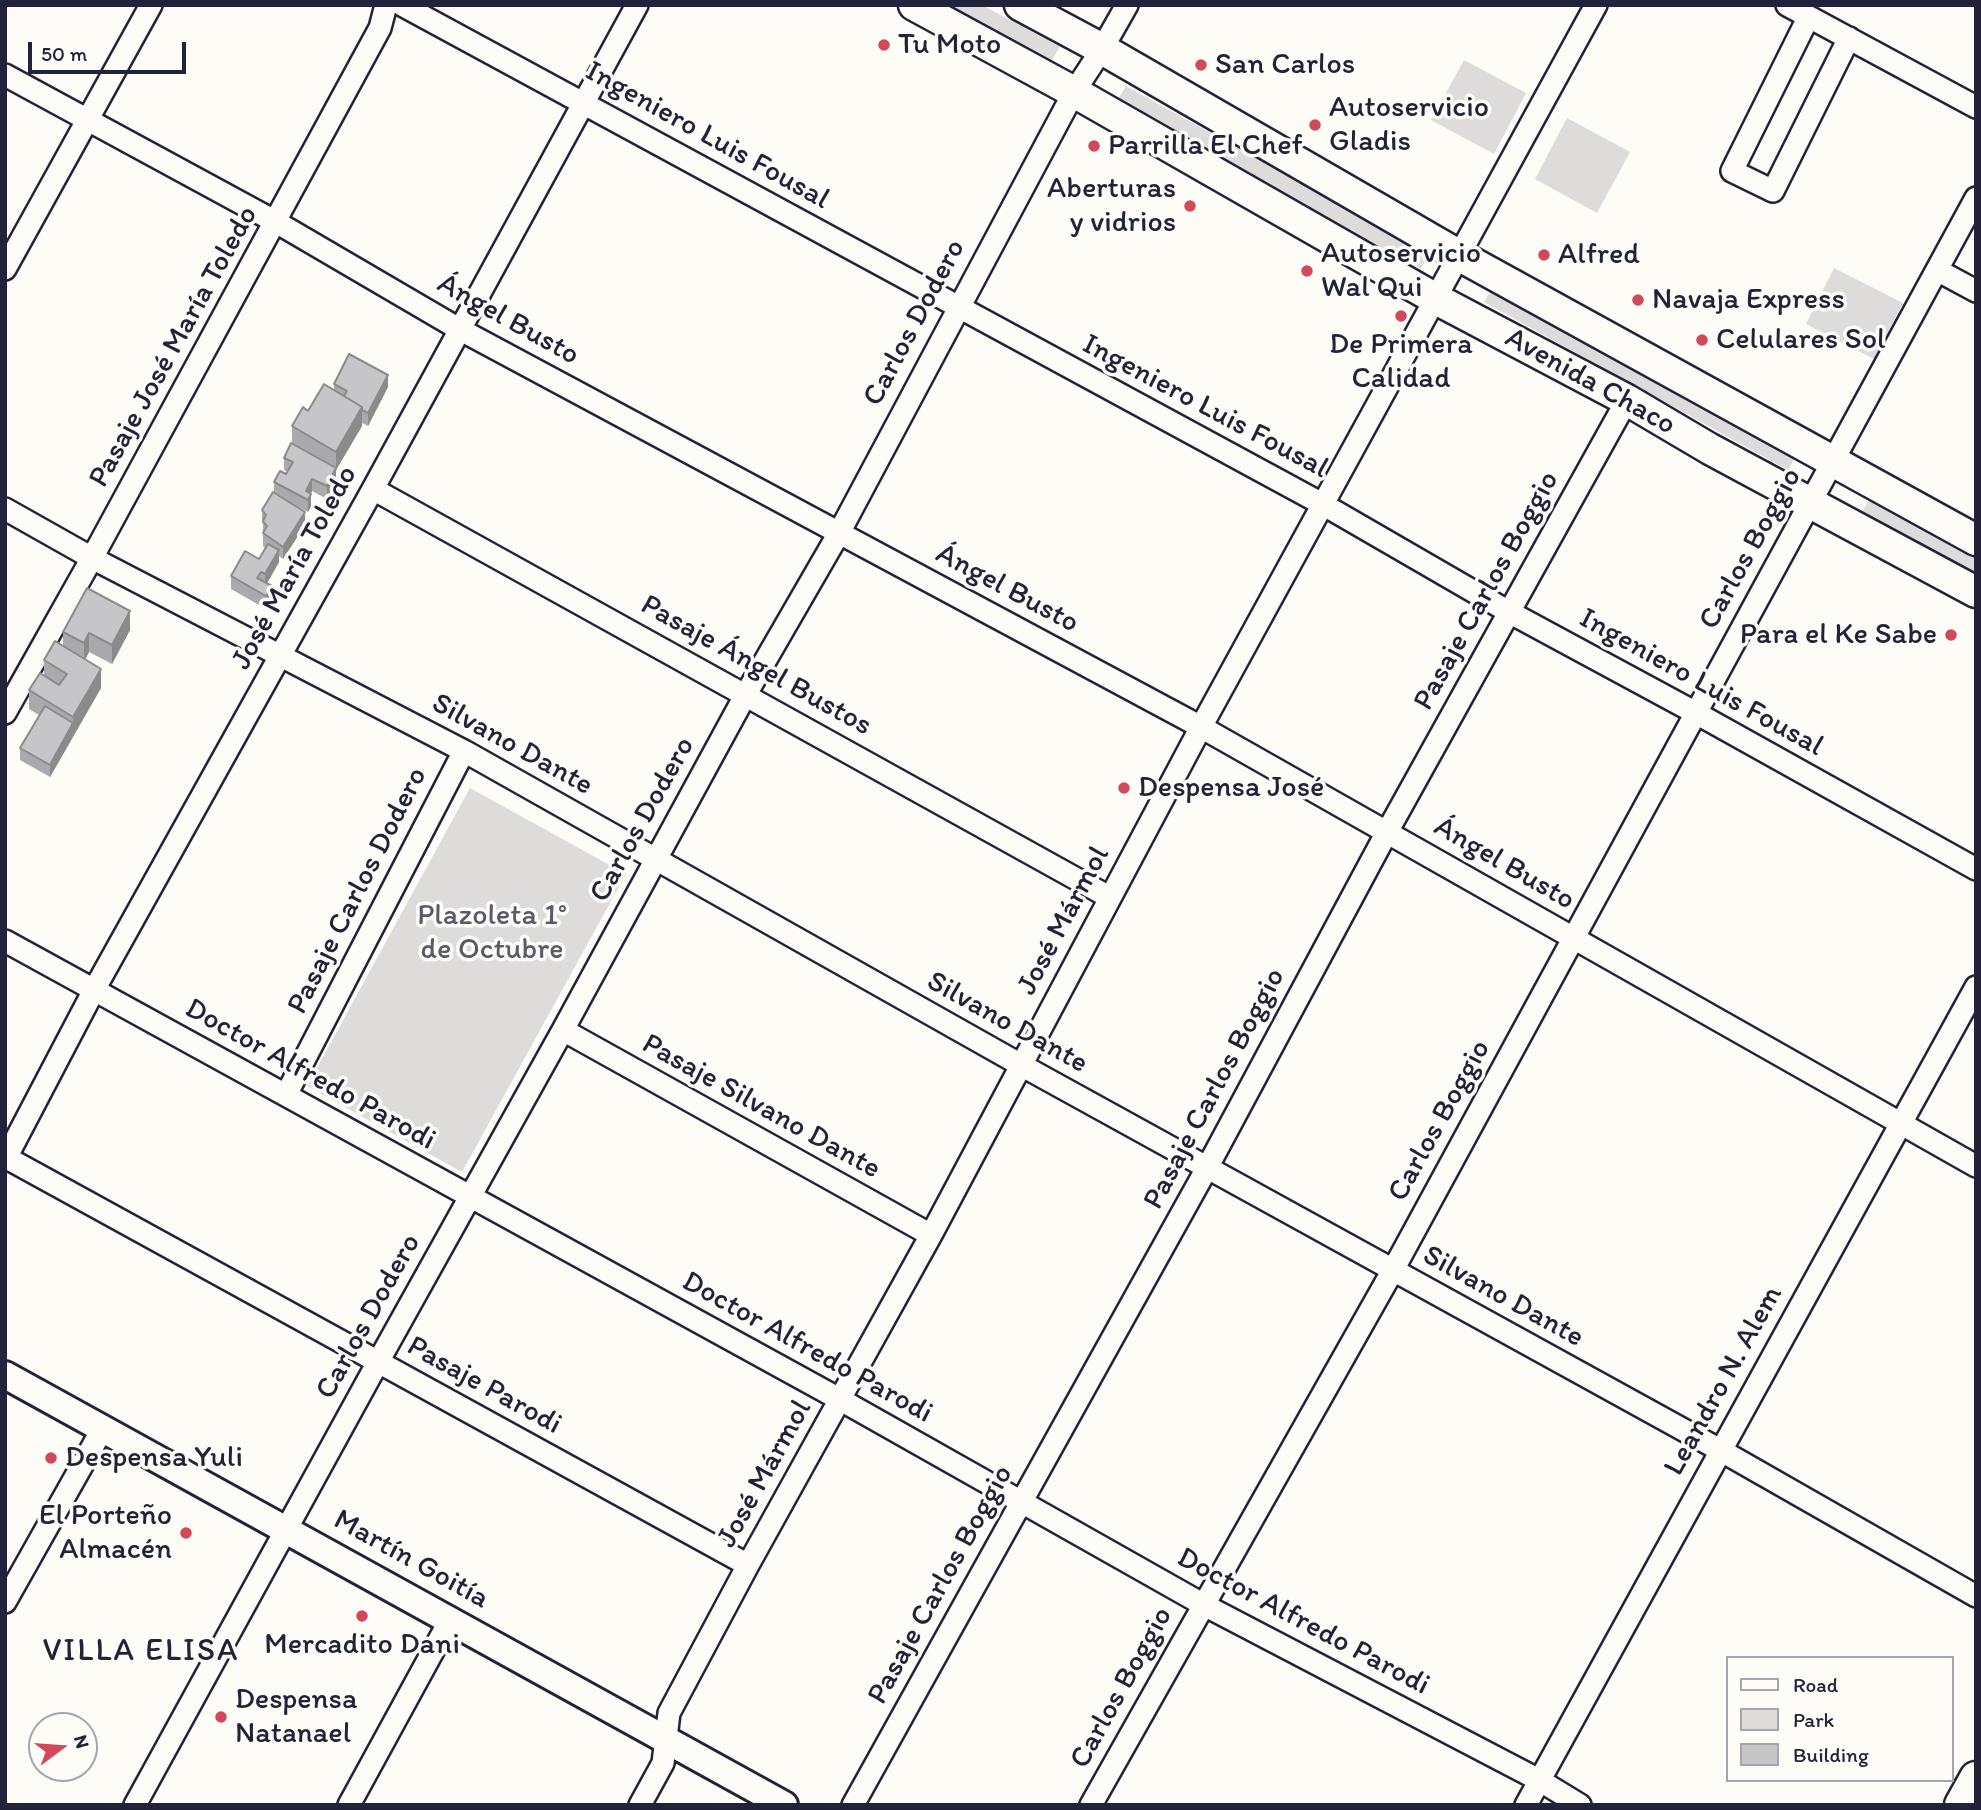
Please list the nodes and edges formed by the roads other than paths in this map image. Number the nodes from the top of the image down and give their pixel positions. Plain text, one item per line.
1 (151, 5) edge
2 (386, 5) edge
3 (402, 5) edge
4 (637, 5) edge
5 (914, 5) edge
6 (1020, 5) edge
7 (1127, 5) edge
8 (1596, 5) edge
9 (1787, 5) edge
10 (1808, 18) junction
11 (1849, 38) junction
12 (1102, 49) junction
13 (5, 75) edge
14 (1074, 92) junction
15 (584, 103) junction
16 (1976, 107) edge
17 (88, 119) junction
18 (1976, 198) edge
19 (276, 222) junction
20 (1460, 256) junction
21 (5, 269) edge
22 (1937, 270) junction
23 (1976, 291) edge
24 (1436, 299) junction
25 (957, 307) junction
26 (459, 329) junction
27 (1627, 400) junction
28 (1833, 461) junction
29 (373, 489) junction
30 (1810, 503) junction
31 (1324, 505) junction
32 (5, 509) edge
33 (839, 533) junction
34 (1976, 540) edge
35 (92, 558) junction
36 (1976, 592) edge
37 (1509, 612) junction
38 (280, 657) junction
39 (746, 694) junction
40 (5, 713) edge
41 (1696, 713) junction
42 (1202, 727) junction
43 (464, 751) junction
44 (1387, 832) junction
45 (656, 859) junction
46 (1976, 869) edge
47 (1110, 897) junction
48 (1574, 939) junction
49 (5, 941) edge
50 (1976, 987) edge
51 (94, 990) junction
52 (563, 1030) junction
53 (1021, 1065) junction
54 (286, 1095) junction
55 (1902, 1125) junction
56 (6, 1159) edge
57 (1976, 1166) edge
58 (1207, 1168) junction
59 (470, 1198) junction
60 (931, 1235) junction
61 (1393, 1269) junction
62 (378, 1362) junction
63 (5, 1375) edge
64 (841, 1400) junction
65 (103, 1428) junction
66 (1720, 1450) junction
67 (1021, 1500) junction
68 (286, 1529) junction
69 (748, 1565) junction
70 (1976, 1596) edge
71 (5, 1602) edge
72 (1204, 1605) junction
73 (450, 1620) junction
74 (666, 1740) junction
75 (1976, 1778) edge
76 (1539, 1780) junction
77 (135, 1805) edge
78 (349, 1805) edge
79 (640, 1805) edge
80 (784, 1805) edge
81 (853, 1805) edge
82 (1091, 1805) edge
83 (1525, 1805) edge
84 (1580, 1805) edge
85 (1961, 1805) edge

1 - 17 street
2 - 19 street, Pasaje José María Toledo
3 - 15 street, Ingeniero Luis Fousal
4 - 15 street, José María Toledo
5 - 14 main road, Avenida Chaco
6 - 12 main road, Avenida Chaco
7 - 12 street, Carlos Dodero
8 - 20 street, José Mármol
9 - 10 street
10 - 11 street
10 - 11 street
11 - 16 street
12 - 14 street, Carlos Dodero
12 - 20 main road, Avenida Chaco
13 - 17 street, Ángel Busto
14 - 24 main road, Avenida Chaco
14 - 25 street, Carlos Dodero
15 - 25 street, Ingeniero Luis Fousal
15 - 26 street, José María Toledo
17 - 19 street, Ángel Busto
17 - 21 street
18 - 22 street, Carlos Boggio
19 - 26 street, Ángel Busto
19 - 35 street, Pasaje José María Toledo
20 - 24 street, José Mármol
20 - 28 main road, Avenida Chaco
22 - 23 street
22 - 28 street, Carlos Boggio
24 - 27 main road, Avenida Chaco
24 - 31 street, José Mármol
25 - 31 street, Ingeniero Luis Fousal
25 - 33 street, Carlos Dodero
26 - 29 street, José María Toledo
26 - 33 street, Ángel Busto
27 - 30 main road, Avenida Chaco
27 - 37 street, Pasaje Carlos Boggio
28 - 30 street, Carlos Boggio
28 - 34 main road, Avenida Chaco
29 - 38 street, José María Toledo
29 - 39 street, Pasaje Ángel Bustos
30 - 36 main road, Avenida Chaco
30 - 41 street, Carlos Boggio
31 - 37 street, Ingeniero Luis Fousal
31 - 42 street, José Mármol
32 - 35 street, Silvano Dante
33 - 39 street, Carlos Dodero
33 - 42 street, Ángel Busto
35 - 38 street, Silvano Dante
35 - 40 street, Pasaje José María Toledo
37 - 41 street, Ingeniero Luis Fousal
37 - 44 street, Pasaje Carlos Boggio
38 - 43 street, Silvano Dante
38 - 51 street, José María Toledo
39 - 45 street, Carlos Dodero
39 - 47 street, Pasaje Ángel Bustos
41 - 46 street, Ingeniero Luis Fousal
41 - 48 street, Carlos Boggio
42 - 44 street, Ángel Busto
42 - 47 street, José Mármol
43 - 45 street, Silvano Dante
43 - 54 street, Pasaje Carlos Dodero
44 - 48 street, Ángel Busto
44 - 58 street, Pasaje Carlos Boggio
45 - 52 street, Carlos Dodero
45 - 53 street, Silvano Dante
47 - 53 street, José Mármol
48 - 55 street, Ángel Busto
48 - 61 street, Carlos Boggio
49 - 51 street, Doctor Alfredo Parodi
50 - 55 street, Leandro N. Alem
51 - 54 street, Doctor Alfredo Parodi
51 - 56 street, José María Toledo
52 - 59 street, Carlos Dodero
52 - 60 street, Pasaje Silvano Dante
53 - 58 street, Silvano Dante
53 - 60 street, José Mármol
54 - 59 street, Doctor Alfredo Parodi
55 - 57 street, Ángel Busto
55 - 66 street, Leandro N. Alem
56 - 62 street, Pasaje Parodi
58 - 61 street, Silvano Dante
58 - 67 street, Pasaje Carlos Boggio
59 - 62 street, Carlos Dodero
59 - 64 street, Doctor Alfredo Parodi
60 - 64 street, José Mármol
61 - 66 street, Silvano Dante
61 - 72 street, Carlos Boggio
62 - 68 street, Carlos Dodero
62 - 69 street, Pasaje Parodi
63 - 65 street, Martín Goitía
64 - 67 street, Doctor Alfredo Parodi
64 - 69 street, José Mármol
65 - 68 street, Martín Goitía
65 - 71 street
66 - 70 street, Silvano Dante
66 - 76 street, Leandro N. Alem
67 - 72 street, Doctor Alfredo Parodi
67 - 81 street, Pasaje Carlos Boggio
68 - 73 street, Martín Goitía
68 - 77 street, Carlos Dodero
69 - 74 street, José Mármol
72 - 76 street, Doctor Alfredo Parodi
72 - 82 street, Carlos Boggio
73 - 74 street, Martín Goitía
73 - 78 street
74 - 79 street, José Mármol
74 - 80 street, Martín Goitía
75 - 85 main road
76 - 83 street, Leandro N. Alem
76 - 84 street, Doctor Alfredo Parodi

